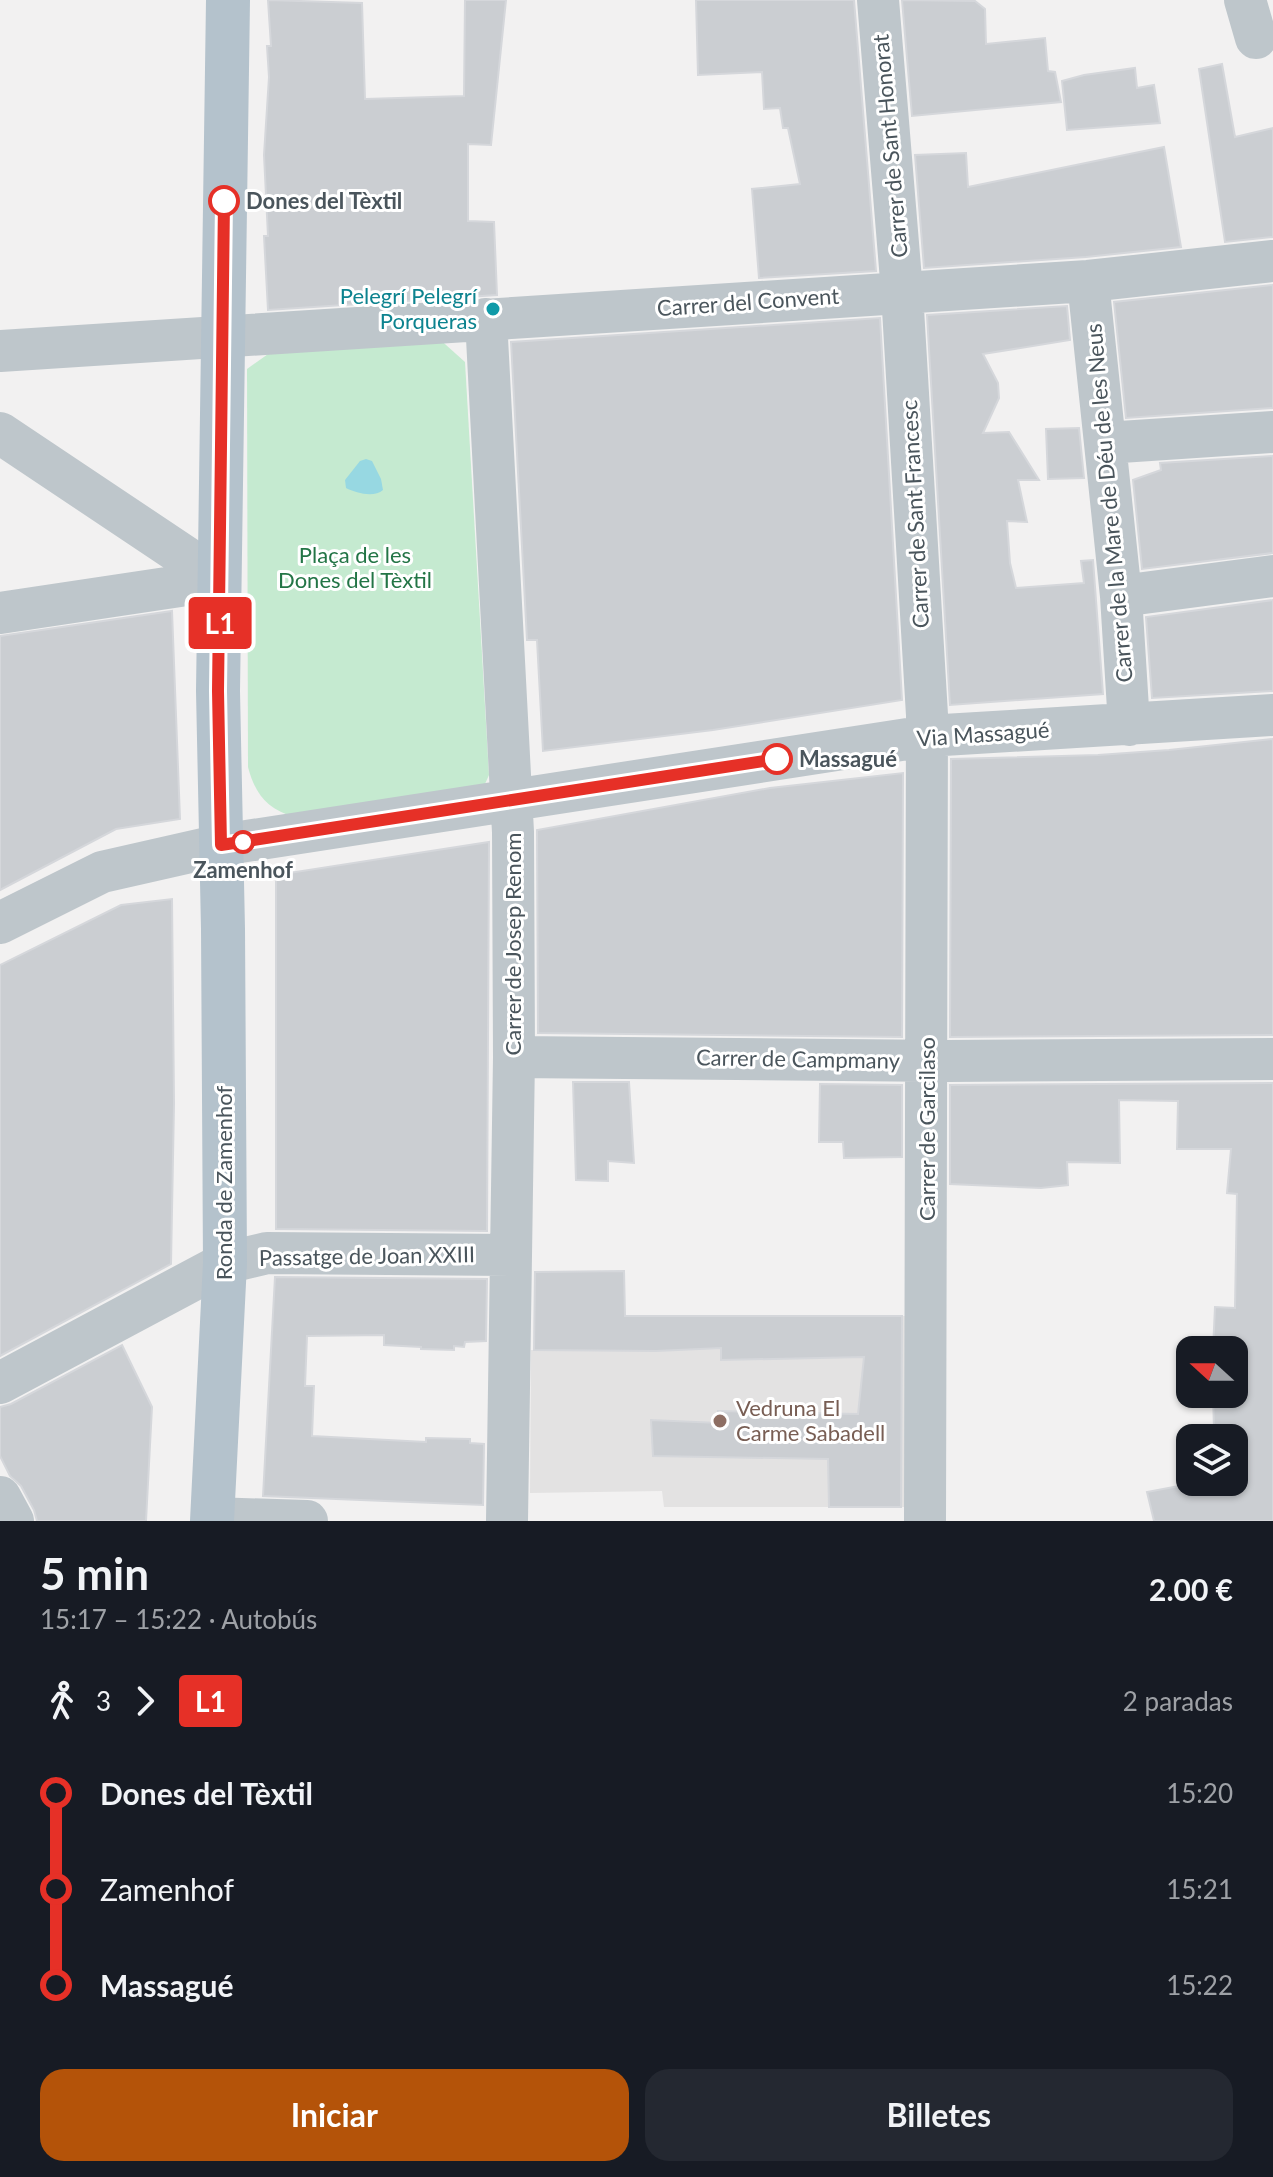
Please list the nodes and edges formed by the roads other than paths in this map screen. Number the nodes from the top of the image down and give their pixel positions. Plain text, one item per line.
1 (228, 0) edge
2 (878, 0) edge
3 (1273, 261) edge
4 (1088, 281) junction
5 (902, 292) junction
6 (486, 319) junction
7 (222, 338) junction
8 (0, 351) edge
9 (1273, 432) edge
10 (0, 433) edge
11 (1105, 443) junction
12 (1273, 576) edge
13 (220, 580) junction
14 (1121, 596) junction
15 (0, 613) edge
16 (1273, 715) edge
17 (1129, 725) junction
18 (927, 736) junction
19 (512, 800) junction
20 (221, 845) junction
21 (0, 923) edge
22 (514, 1057) junction
23 (1273, 1059) edge
24 (928, 1060) junction
25 (511, 1255) junction
26 (225, 1263) junction
27 (0, 1383) edge
28 (0, 1497) edge
29 (212, 1520) edge
30 (13, 1521) edge
31 (307, 1521) edge
32 (507, 1521) edge
33 (925, 1521) edge

1 - 7 main road, Ronda de Zamenhof
2 - 5 street, Carrer de Sant Honorat
3 - 4 street, Carrer del Convent
4 - 5 street, Carrer del Convent
4 - 11 street, Carrer de la Mare de Déu de les Neus
5 - 6 street, Carrer del Convent
5 - 18 street, Carrer de Sant Francesc
6 - 7 street, Carrer del Convent
6 - 19 street, Carrer de Josep Renom
7 - 8 street, Carrer del Convent
7 - 13 main road, Ronda de Zamenhof
9 - 11 street
10 - 13 street
11 - 14 street, Carrer de la Mare de Déu de les Neus
12 - 14 street
13 - 15 street
13 - 20 main road, Ronda de Zamenhof
14 - 17 street, Carrer de la Mare de Déu de les Neus
16 - 17 street, Via Massagué
17 - 18 street, Via Massagué
18 - 19 street, Via Massagué
18 - 24 street, Carrer de Garcilaso
19 - 20 street, Via Massagué
19 - 22 street, Carrer de Josep Renom
20 - 21 street, Via Massagué
20 - 26 main road, Ronda de Zamenhof
22 - 24 street, Carrer de Campmany
22 - 25 street, Carrer de Josep Renom
23 - 24 street, Carrer de Campmany
24 - 33 street, Carrer de Garcilaso
25 - 26 street, Passatge de Joan XXIII
25 - 32 street, Carrer de Josep Renom
26 - 27 street, Passatge de Joan XXIII
26 - 29 main road, Ronda de Zamenhof
28 - 30 street
29 - 31 street

